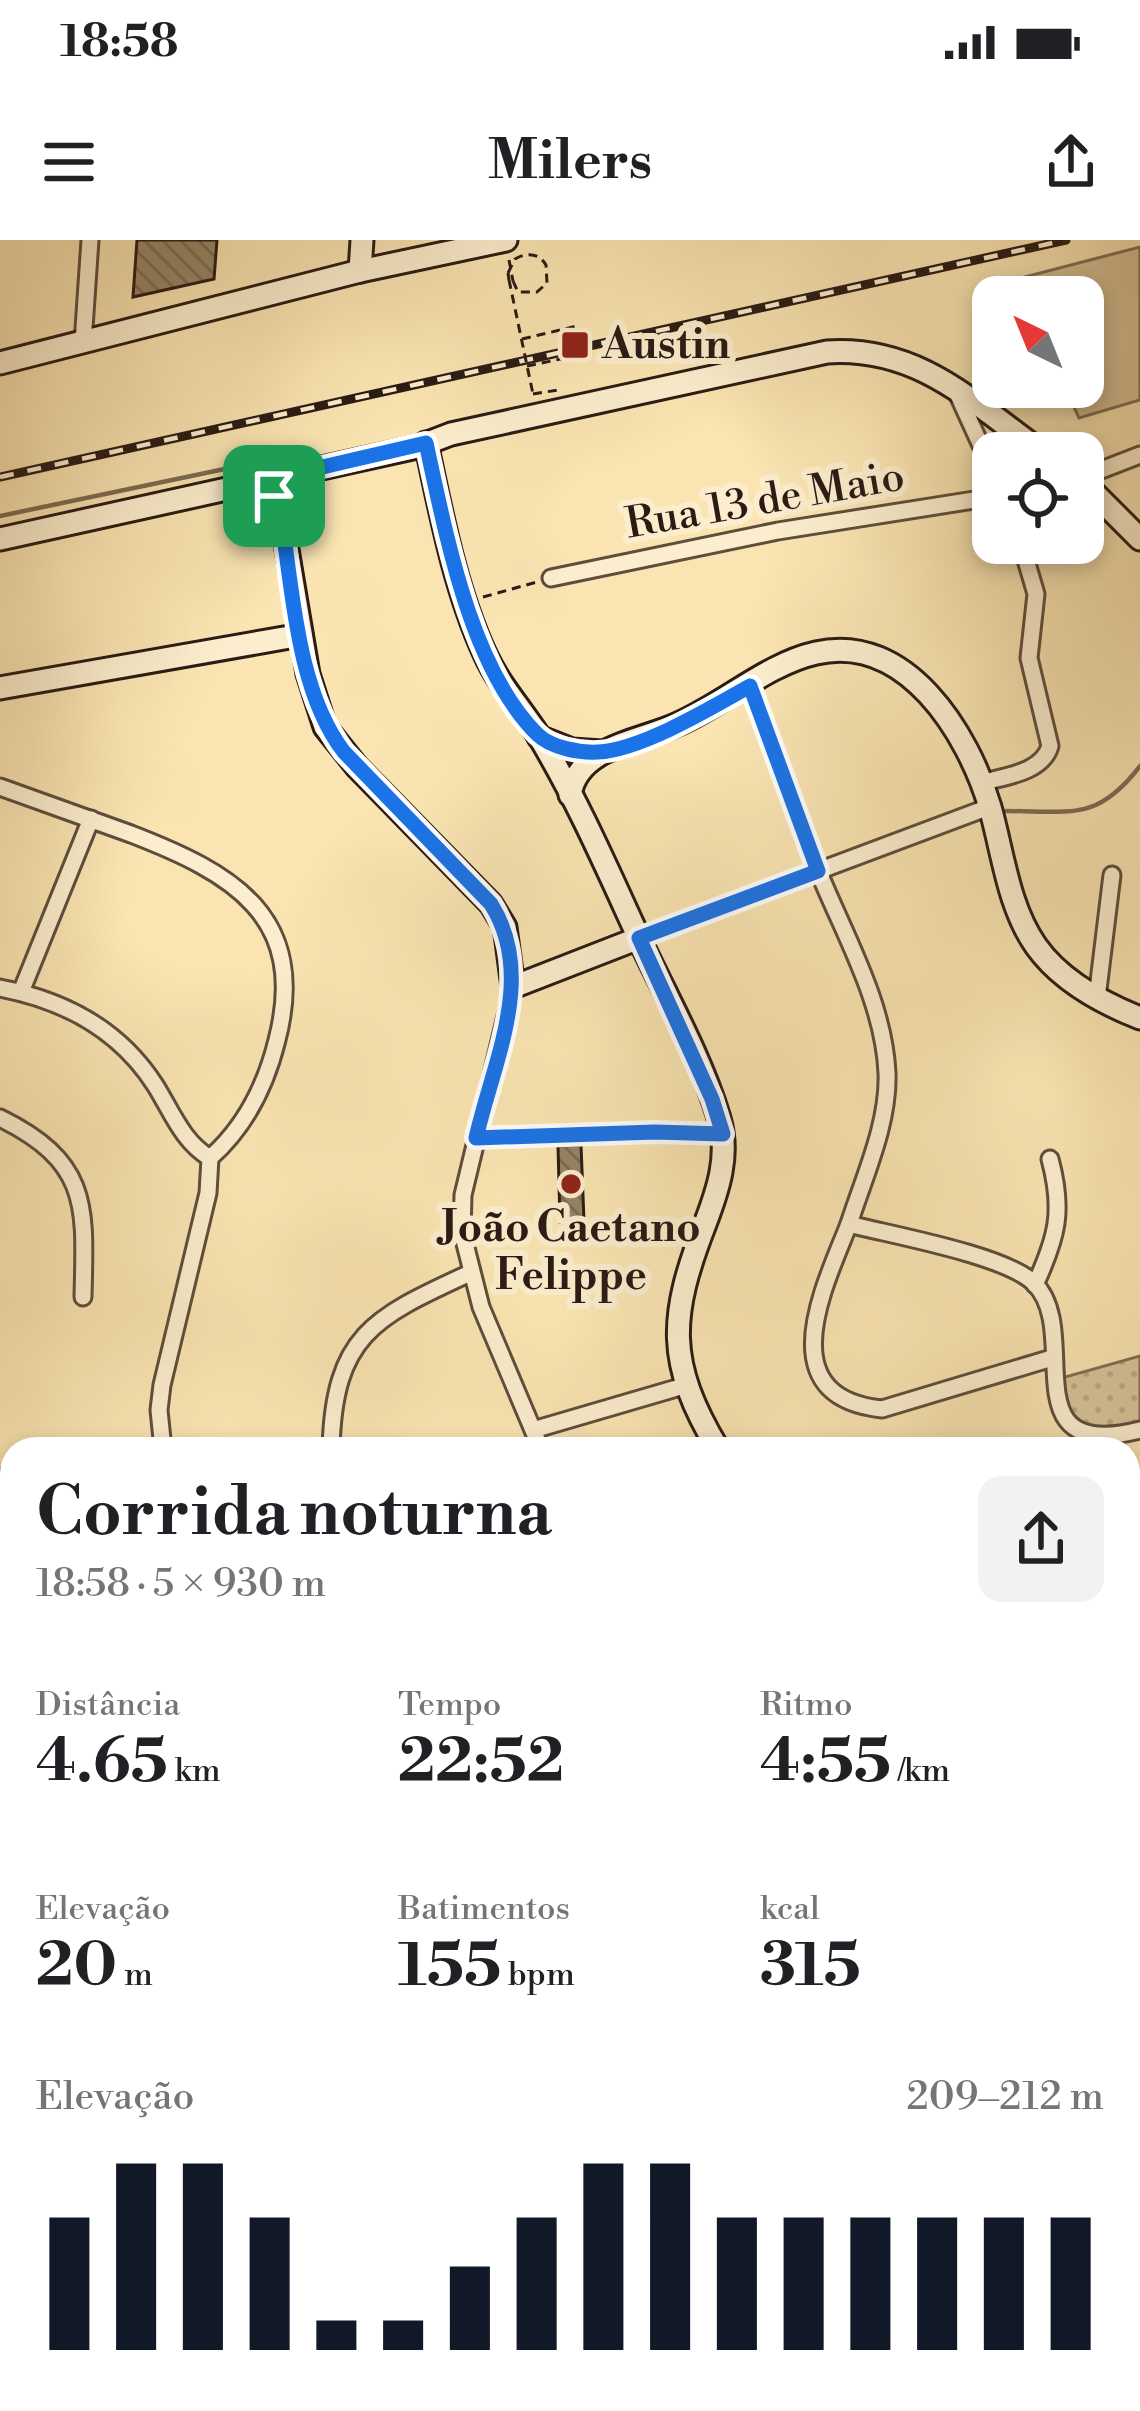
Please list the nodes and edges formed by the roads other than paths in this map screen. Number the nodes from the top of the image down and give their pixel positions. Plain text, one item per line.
1 (90, 240) edge
2 (362, 240) edge
3 (505, 240) edge
4 (361, 271) junction
5 (83, 343) junction
6 (0, 364) edge
7 (955, 390) junction
8 (974, 432) edge
9 (1014, 432) edge
10 (426, 443) junction
11 (1140, 455) edge
12 (1104, 471) edge
13 (298, 474) junction
14 (249, 484) junction
15 (972, 500) edge
16 (279, 502) junction
17 (1104, 502) edge
18 (0, 539) edge
19 (1140, 539) edge
20 (1027, 564) edge
21 (551, 578) dead end
22 (301, 635) junction
23 (750, 686) junction
24 (11, 687) edge
25 (0, 699) edge
26 (539, 737) junction
27 (602, 752) junction
28 (981, 783) junction
29 (0, 787) edge
30 (570, 795) junction
31 (989, 807) junction
32 (91, 819) junction
33 (818, 871) junction
34 (1112, 875) dead end
35 (639, 938) junction
36 (513, 987) junction
37 (0, 988) edge
38 (21, 992) junction
39 (1097, 998) junction
40 (1140, 1018) edge
41 (0, 1118) edge
42 (723, 1134) junction
43 (476, 1138) junction
44 (210, 1159) junction
45 (1050, 1160) dead end
46 (849, 1224) junction
47 (470, 1273) junction
48 (1036, 1285) junction
49 (83, 1297) dead end
50 (1052, 1358) junction
51 (686, 1385) junction
52 (533, 1430) junction
53 (1140, 1430) edge
54 (163, 1437) edge
55 (331, 1437) edge
56 (536, 1437) edge
57 (712, 1437) edge
58 (1096, 1437) edge
59 (1103, 1437) edge

1 - 5 street
2 - 4 main road
3 - 4 main road
4 - 5 main road
5 - 6 main road
7 - 8 street
7 - 9 main road
7 - 10 main road
10 - 13 main road
10 - 26 main road
11 - 12 street
13 - 14 main road
13 - 16 main road
14 - 16 main road
14 - 18 main road
15 - 21 street, Rua 13 de Maio
16 - 22 main road
17 - 19 main road
20 - 28 street
22 - 24 main road
22 - 36 main road
23 - 27 main road
23 - 28 main road
23 - 33 street
24 - 25 street
26 - 27 main road
26 - 30 main road
27 - 30 main road
28 - 31 main road
29 - 32 street
30 - 35 main road
31 - 33 street
31 - 39 main road
32 - 38 street
32 - 44 street
33 - 35 street
33 - 46 street
34 - 39 street
35 - 36 main road
35 - 42 main road
36 - 43 street
37 - 38 street
38 - 44 street
39 - 40 main road
41 - 49 street
42 - 43 street
42 - 51 main road
43 - 47 street
44 - 54 street
45 - 48 street
46 - 48 street
46 - 50 street
47 - 52 street
47 - 55 street
48 - 50 street
50 - 58 street
51 - 52 street
51 - 57 main road
52 - 56 street
53 - 59 street

